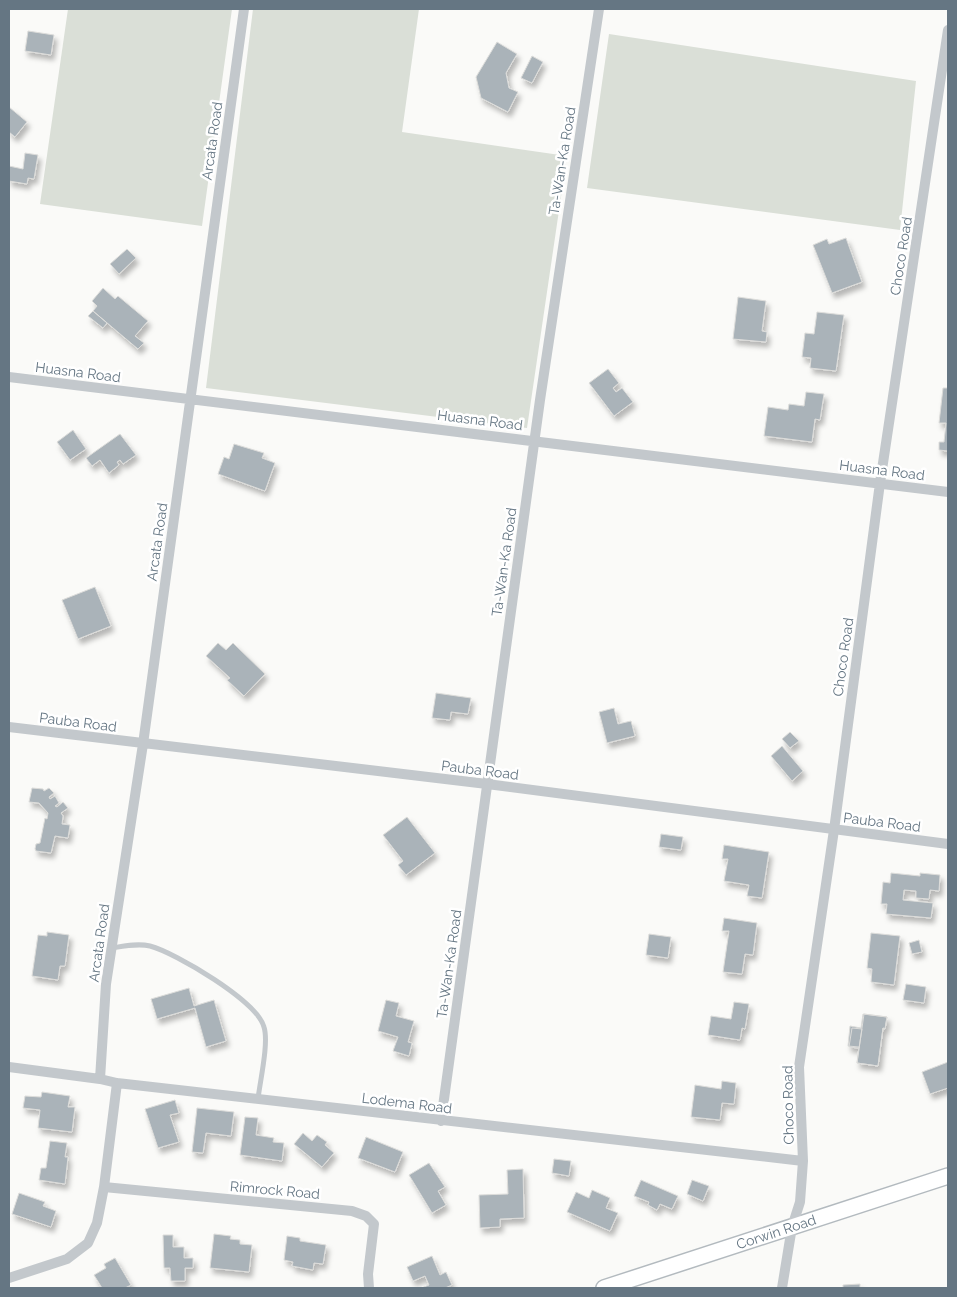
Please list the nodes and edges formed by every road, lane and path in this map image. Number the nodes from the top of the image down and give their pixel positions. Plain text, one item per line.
1 (244, 9) edge
2 (599, 9) edge
3 (948, 30) edge
4 (945, 78) edge
5 (9, 377) edge
6 (191, 399) junction
7 (535, 441) junction
8 (880, 483) junction
9 (948, 492) edge
10 (9, 727) edge
11 (143, 744) junction
12 (487, 784) junction
13 (834, 830) junction
14 (948, 844) edge
15 (112, 948) junction
16 (9, 1068) edge
17 (100, 1079) junction
18 (117, 1083) junction
19 (258, 1100) junction
20 (442, 1120) junction
21 (803, 1161) junction
22 (948, 1176) edge
23 (104, 1188) junction
24 (792, 1227) junction
25 (9, 1278) edge
26 (369, 1288) edge
27 (604, 1288) edge
28 (782, 1288) edge

1 - 6 street, Arcata Road
2 - 7 street, Ta-Wan-Ka Road
3 - 4 street, Choco Road
4 - 8 street, Choco Road
5 - 6 street, Huasna Road
6 - 7 street, Huasna Road
6 - 11 street, Arcata Road
7 - 8 street, Huasna Road
7 - 12 street, Ta-Wan-Ka Road
8 - 9 street, Huasna Road
8 - 13 street, Choco Road
10 - 11 street, Pauba Road
11 - 12 street, Pauba Road
11 - 15 street, Arcata Road
12 - 13 street, Pauba Road
12 - 20 street, Ta-Wan-Ka Road
13 - 14 street, Pauba Road
13 - 21 street, Choco Road
15 - 17 street, Arcata Road
15 - 19 lane
16 - 17 street, Lodema Road
17 - 18 street, Lodema Road
18 - 19 street, Lodema Road
18 - 23 street
19 - 20 street, Lodema Road
20 - 21 street, Lodema Road
21 - 24 street, Choco Road
22 - 24 main road, Corwin Road
23 - 25 street
23 - 26 street, Rimrock Road
24 - 27 main road, Corwin Road
24 - 28 street, Choco Road

